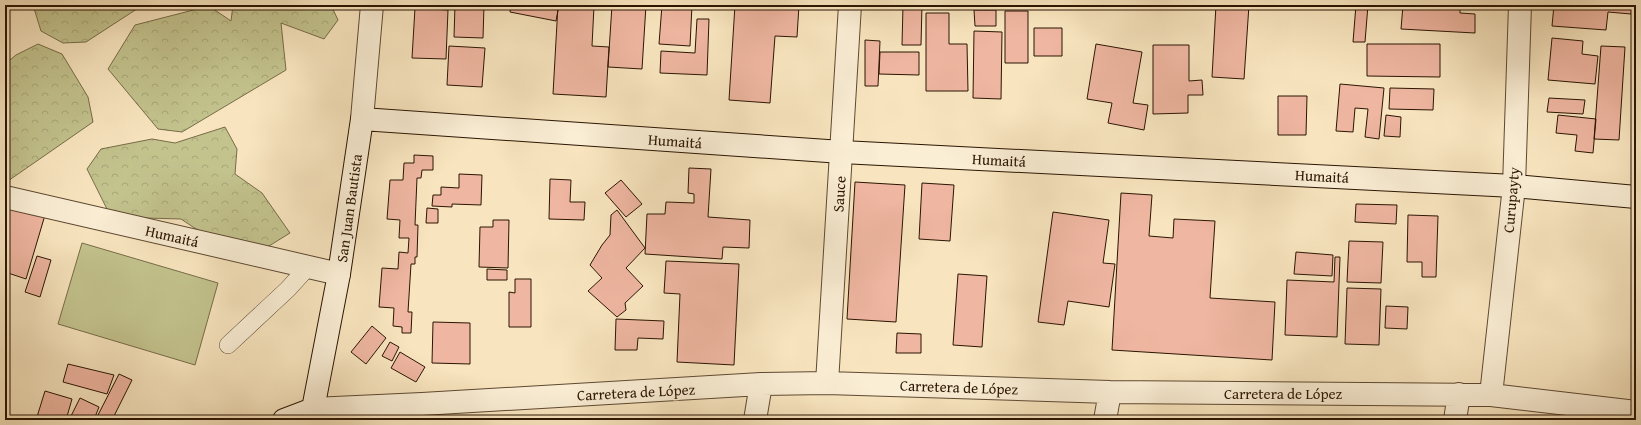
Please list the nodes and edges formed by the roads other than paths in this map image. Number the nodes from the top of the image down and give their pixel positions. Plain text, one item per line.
1 (372, 5) edge
2 (850, 5) edge
3 (1520, 5) edge
4 (362, 119) junction
5 (842, 152) junction
6 (1514, 186) junction
7 (5, 197) edge
8 (1636, 197) edge
9 (308, 267) junction
10 (340, 274) junction
11 (228, 345) dead end
12 (827, 383) junction
13 (761, 384) junction
14 (1110, 392) junction
15 (1459, 394) junction
16 (1491, 395) junction
17 (313, 409) junction
18 (420, 412) edge
19 (1636, 412) edge
20 (284, 420) edge
21 (756, 420) edge
22 (1105, 420) edge
23 (1455, 420) edge

1 - 4 street, San Juan Bautista
2 - 5 street, Sauce
3 - 6 street, Curupayty
4 - 5 street, Humaitá
4 - 10 street, San Juan Bautista
5 - 6 street, Humaitá
5 - 12 street, Sauce
6 - 8 street, Humaitá
6 - 16 street, Curupayty
7 - 9 street, Humaitá
9 - 10 street, Humaitá
9 - 11 lane
10 - 17 street, San Juan Bautista
12 - 13 street, Carretera de López
12 - 14 street, Carretera de López
13 - 18 street, Carretera de López
13 - 21 street
14 - 15 street, Carretera de López
14 - 22 street
15 - 16 street, Carretera de López
15 - 23 street
16 - 19 street, Carretera de López
17 - 18 street, Carretera de López
17 - 20 street, Carretera de López

